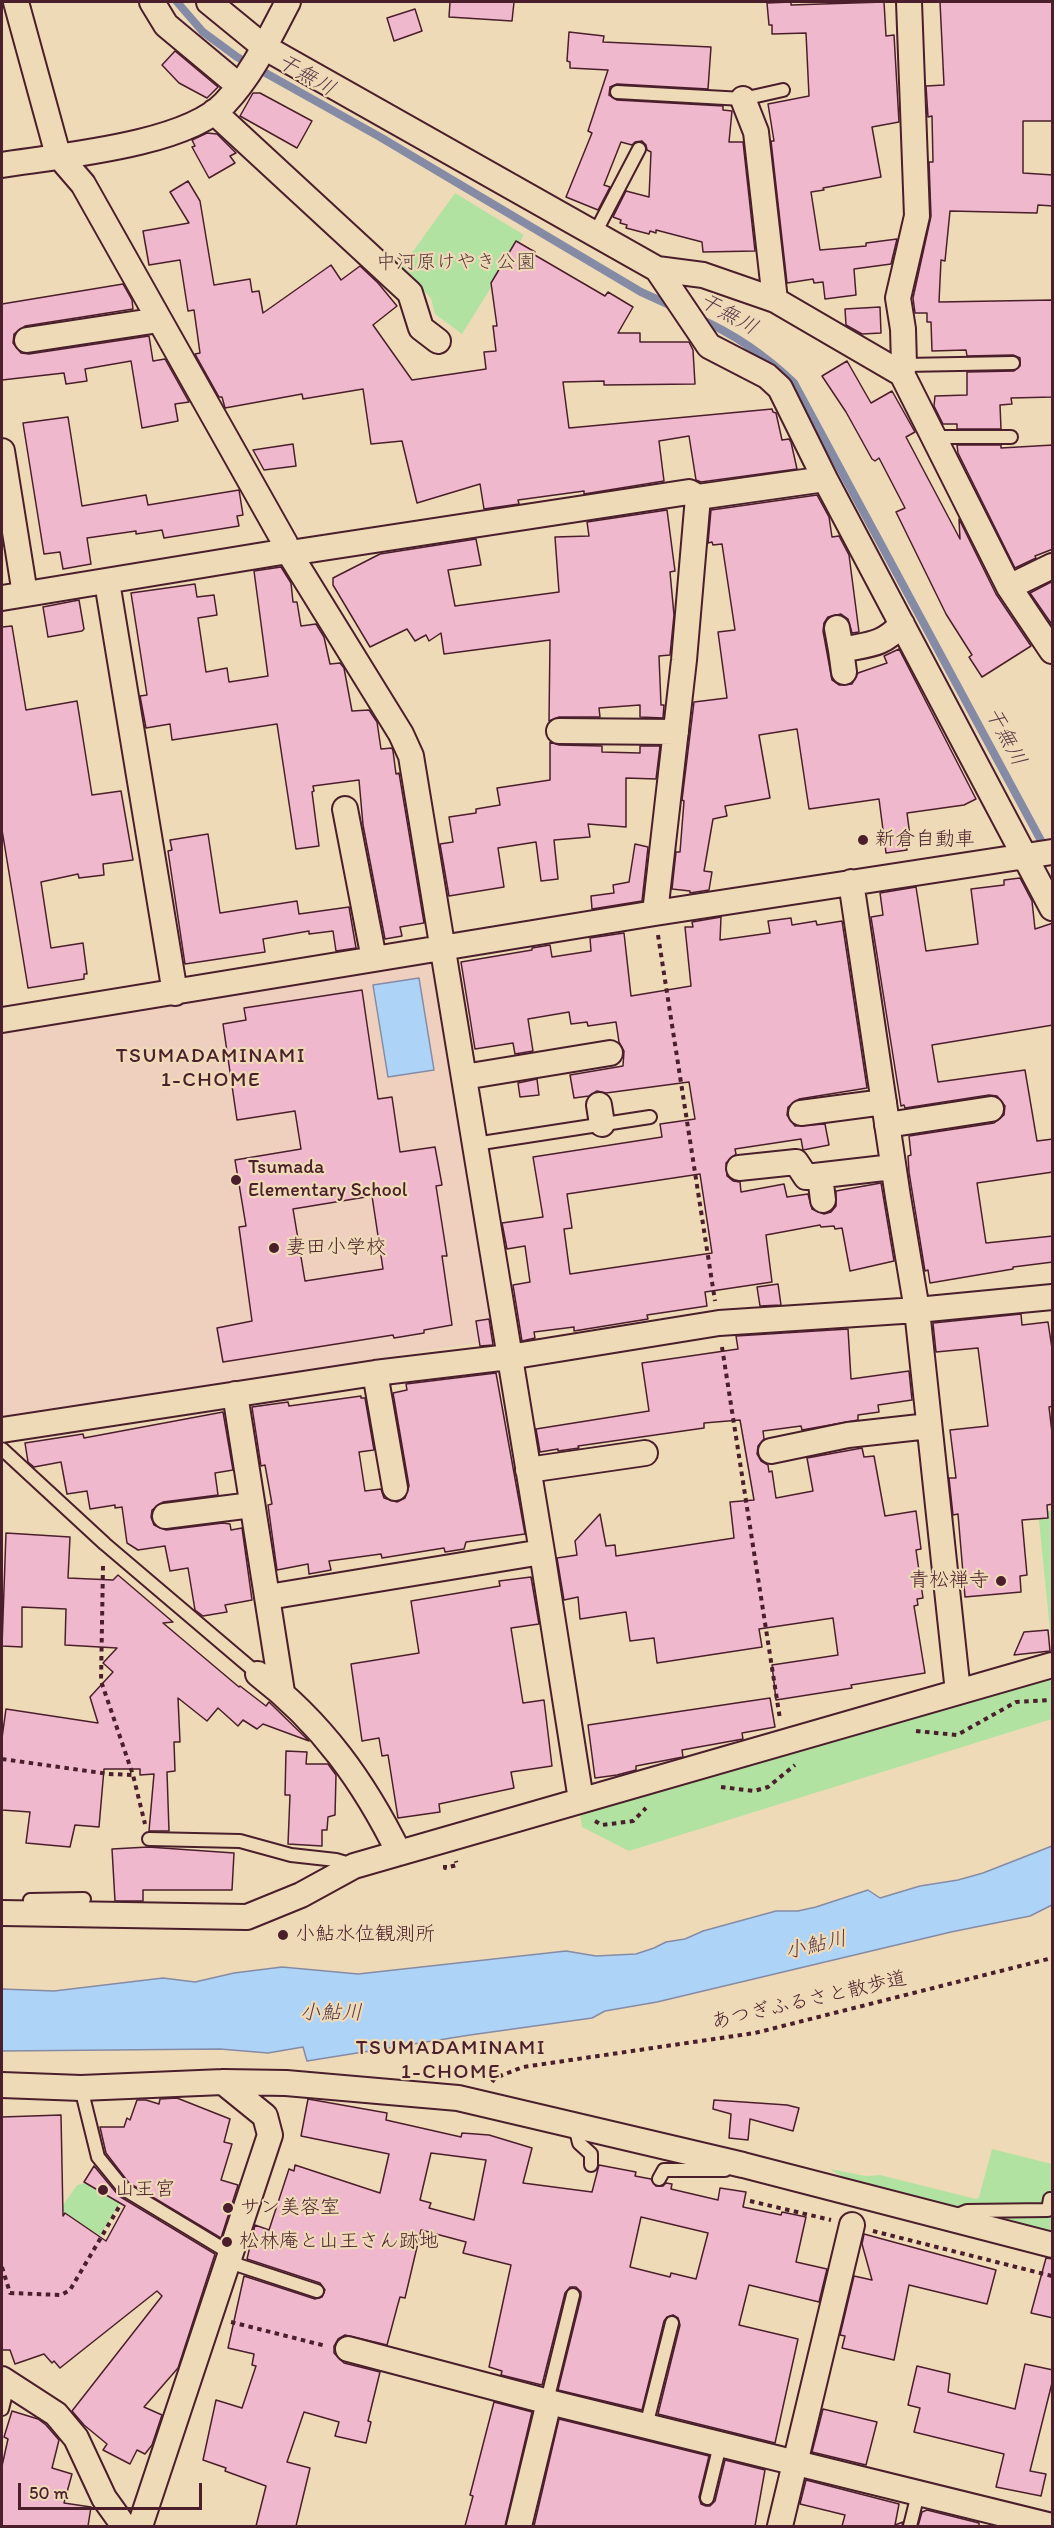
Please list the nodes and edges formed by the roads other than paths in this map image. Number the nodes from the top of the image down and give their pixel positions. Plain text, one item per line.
1 (16, 2) edge
2 (152, 2) edge
3 (209, 2) edge
4 (288, 2) edge
5 (909, 2) edge
6 (261, 51) junction
7 (242, 80) junction
8 (783, 90) dead end
9 (617, 92) dead end
10 (743, 99) junction
11 (214, 112) junction
12 (639, 149) dead end
13 (58, 155) junction
14 (2, 165) edge
15 (594, 235) junction
16 (661, 275) junction
17 (775, 300) junction
18 (159, 320) junction
19 (27, 340) dead end
20 (438, 341) dead end
21 (1013, 363) dead end
22 (903, 370) junction
23 (933, 437) junction
24 (1011, 437) dead end
25 (2, 459) edge
26 (825, 479) junction
27 (698, 498) junction
28 (289, 552) junction
29 (1053, 566) edge
30 (107, 582) junction
31 (1009, 587) junction
32 (13, 596) edge
33 (902, 624) junction
34 (841, 650) dead end
35 (1053, 651) edge
36 (559, 731) dead end
37 (676, 732) junction
38 (343, 825) dead end
39 (1037, 854) edge
40 (851, 882) junction
41 (1053, 908) edge
42 (655, 913) junction
43 (444, 948) junction
44 (374, 959) junction
45 (175, 993) junction
46 (2, 1020) edge
47 (610, 1053) dead end
48 (464, 1077) junction
49 (991, 1109) dead end
50 (801, 1113) dead end
51 (885, 1113) junction
52 (651, 1117) dead end
53 (475, 1144) junction
54 (893, 1167) junction
55 (739, 1168) dead end
56 (820, 1176) junction
57 (823, 1200) dead end
58 (1053, 1297) edge
59 (917, 1310) junction
60 (509, 1357) junction
61 (375, 1373) junction
62 (236, 1394) junction
63 (929, 1426) junction
64 (2, 1430) edge
65 (2, 1449) edge
66 (645, 1453) dead end
67 (786, 1454) dead end
68 (528, 1470) junction
69 (399, 1474) dead end
70 (252, 1504) junction
71 (165, 1516) dead end
72 (542, 1552) junction
73 (268, 1597) junction
74 (1053, 1665) edge
75 (258, 1674) joint
76 (282, 1692) junction
77 (958, 1692) junction
78 (581, 1800) junction
79 (149, 1839) road end
80 (399, 1853) junction
81 (354, 1866) junction
82 (84, 1899) dead end
83 (2, 1913) edge
84 (29, 1914) junction
85 (223, 2082) junction
86 (2, 2085) edge
87 (81, 2088) junction
88 (575, 2126) junction
89 (735, 2164) junction
90 (591, 2165) dead end
91 (659, 2179) dead end
92 (1050, 2199) dead end
93 (951, 2218) junction
94 (852, 2225) road end
95 (1053, 2245) edge
96 (230, 2253) junction
97 (317, 2291) dead end
98 (573, 2295) dead end
99 (672, 2323) dead end
100 (348, 2349) road end
101 (5, 2382) edge
102 (548, 2402) junction
103 (2, 2409) edge
104 (646, 2426) junction
105 (720, 2445) junction
106 (794, 2463) junction
107 (918, 2494) junction
108 (707, 2498) dead end
109 (140, 2526) edge
110 (519, 2526) edge
111 (780, 2526) edge
112 (910, 2526) edge
113 (1053, 2526) edge

1 - 13 street
2 - 7 street
3 - 6 street
4 - 6 street
5 - 22 street
6 - 7 street
6 - 15 street
7 - 11 street
8 - 10 lane
9 - 10 lane
10 - 17 street
11 - 13 street
11 - 20 street
12 - 15 lane
13 - 14 street
13 - 18 street
15 - 16 street
16 - 17 street
16 - 26 street
17 - 22 street
18 - 19 street
18 - 28 street
21 - 22 lane
22 - 23 street
23 - 24 lane
23 - 31 street
25 - 32 street
26 - 27 street
26 - 33 street
27 - 28 street
27 - 37 street
28 - 30 street
28 - 43 street
29 - 31 street
30 - 32 street
30 - 45 street
31 - 35 street
33 - 34 street
33 - 39 street
36 - 37 street
37 - 42 street
38 - 44 street
39 - 40 street
39 - 41 street
40 - 42 street
40 - 51 street
42 - 43 street
43 - 44 street
43 - 48 street
44 - 45 street
45 - 46 street
47 - 48 street
48 - 53 street
49 - 51 street
50 - 51 street
51 - 54 street
52 - 53 lane
53 - 60 street
54 - 56 street
54 - 59 street
55 - 56 street
56 - 57 street
58 - 59 street
59 - 60 street
59 - 63 street
60 - 61 street
60 - 68 street
61 - 62 street
61 - 69 street
62 - 64 street
62 - 70 street
63 - 67 street
63 - 77 street
65 - 75 lane
66 - 68 street
68 - 72 street
70 - 71 street
70 - 73 street
72 - 73 street
72 - 78 street
73 - 76 street
74 - 77 street
75 - 76 street
76 - 80 street
77 - 78 street
78 - 80 street
79 - 81 lane
80 - 81 street
81 - 84 street
82 - 84 lane
83 - 84 street
85 - 87 street
85 - 88 street
85 - 96 street
86 - 87 street
87 - 96 lane
88 - 89 street
88 - 90 lane
89 - 91 lane
89 - 93 street
92 - 93 lane
93 - 95 street
94 - 106 street
96 - 97 lane
96 - 109 street
98 - 102 lane
99 - 104 lane
100 - 102 street
101 - 103 lane
101 - 109 street
102 - 104 street
102 - 110 street
104 - 105 street
105 - 106 street
105 - 108 lane
106 - 107 street
106 - 111 street
107 - 112 lane
107 - 113 street

